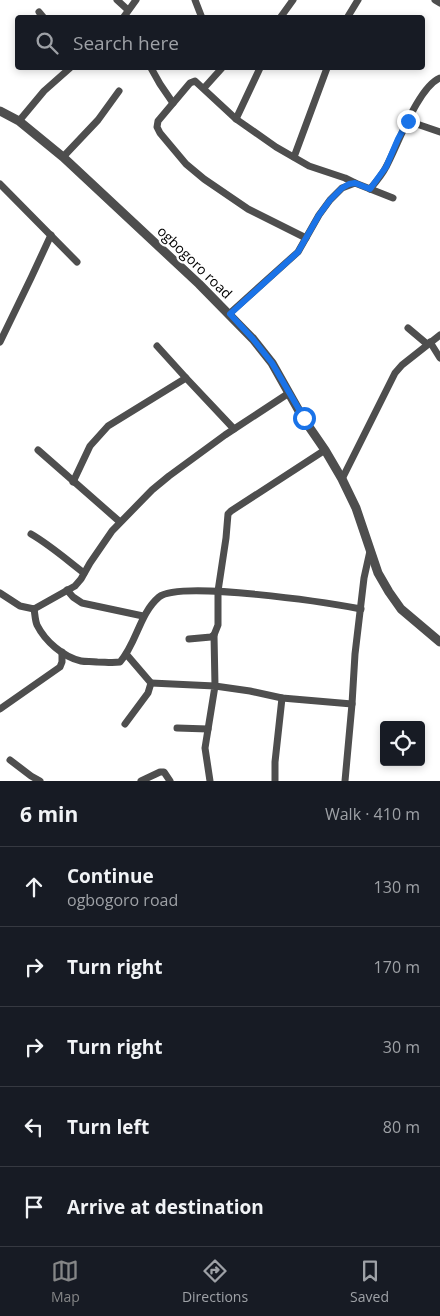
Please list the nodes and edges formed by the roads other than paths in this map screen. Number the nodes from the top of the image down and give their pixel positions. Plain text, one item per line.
1 (118, 0) edge
2 (136, 0) edge
3 (195, 0) edge
4 (293, 0) edge
5 (358, 0) edge
6 (435, 0) edge
7 (440, 3) edge
8 (126, 15) edge
9 (201, 15) edge
10 (282, 15) edge
11 (349, 15) edge
12 (68, 70) edge
13 (152, 70) edge
14 (220, 70) edge
15 (259, 70) edge
16 (326, 70) edge
17 (440, 78) edge
18 (204, 88) junction
19 (119, 91) dead end
20 (173, 103) junction
21 (0, 110) edge
22 (236, 119) junction
23 (19, 121) junction
24 (408, 121) junction
25 (440, 132) edge
26 (63, 157) junction
27 (294, 157) junction
28 (355, 183) junction
29 (0, 185) edge
30 (370, 189) junction
31 (393, 198) dead end
32 (50, 235) junction
33 (306, 238) junction
34 (77, 262) dead end
35 (230, 314) junction
36 (408, 328) dead end
37 (440, 334) edge
38 (0, 342) edge
39 (428, 343) junction
40 (157, 346) dead end
41 (440, 358) edge
42 (186, 378) junction
43 (289, 393) junction
44 (234, 429) junction
45 (38, 450) dead end
46 (325, 450) junction
47 (342, 479) junction
48 (73, 482) junction
49 (120, 522) junction
50 (31, 534) dead end
51 (370, 551) junction
52 (84, 574) junction
53 (68, 590) junction
54 (218, 591) junction
55 (0, 593) edge
56 (34, 609) junction
57 (361, 609) junction
58 (144, 616) junction
59 (214, 635) junction
60 (189, 639) dead end
61 (440, 642) edge
62 (62, 652) junction
63 (127, 655) junction
64 (151, 683) junction
65 (215, 686) junction
66 (282, 698) junction
67 (352, 704) junction
68 (0, 709) edge
69 (125, 724) dead end
70 (176, 728) dead end
71 (208, 729) junction
72 (10, 760) dead end
73 (40, 781) edge
74 (142, 781) edge
75 (170, 781) edge
76 (210, 781) edge
77 (275, 781) edge
78 (345, 781) edge

1 - 8 street
2 - 8 street
3 - 9 street
4 - 10 street
5 - 11 street
6 - 7 street
12 - 23 street
13 - 20 street
14 - 18 street
15 - 22 street
16 - 27 street
17 - 24 street
18 - 20 street
18 - 22 street
19 - 26 street
20 - 33 street
21 - 23 street, ogbogoro road
22 - 27 street
23 - 26 street, ogbogoro road
24 - 25 street
24 - 30 street
26 - 35 street, ogbogoro road
27 - 28 street
28 - 30 street
28 - 33 street
29 - 32 street
30 - 31 street
32 - 34 street
32 - 38 street
33 - 35 street
35 - 43 street, ogbogoro road
36 - 39 street
37 - 39 street
39 - 41 street
39 - 47 street
40 - 42 street
42 - 44 street
42 - 48 street
43 - 44 street
43 - 46 street, ogbogoro road
44 - 49 street
45 - 48 street
46 - 47 street, ogbogoro road
46 - 54 street
47 - 51 street, ogbogoro road
48 - 49 street
49 - 52 street
50 - 52 street
51 - 57 street
51 - 61 street, ogbogoro road
52 - 53 street
53 - 56 street
53 - 58 street
54 - 57 street
54 - 58 street
54 - 59 street
55 - 56 street
56 - 62 street
57 - 67 street
58 - 63 street
59 - 60 street
59 - 65 street
62 - 63 street
62 - 68 street
63 - 64 street
64 - 65 street
64 - 69 street
65 - 66 street
65 - 71 street
66 - 67 street
66 - 77 street
67 - 78 street
70 - 71 street
71 - 76 street
72 - 73 street
74 - 75 street

